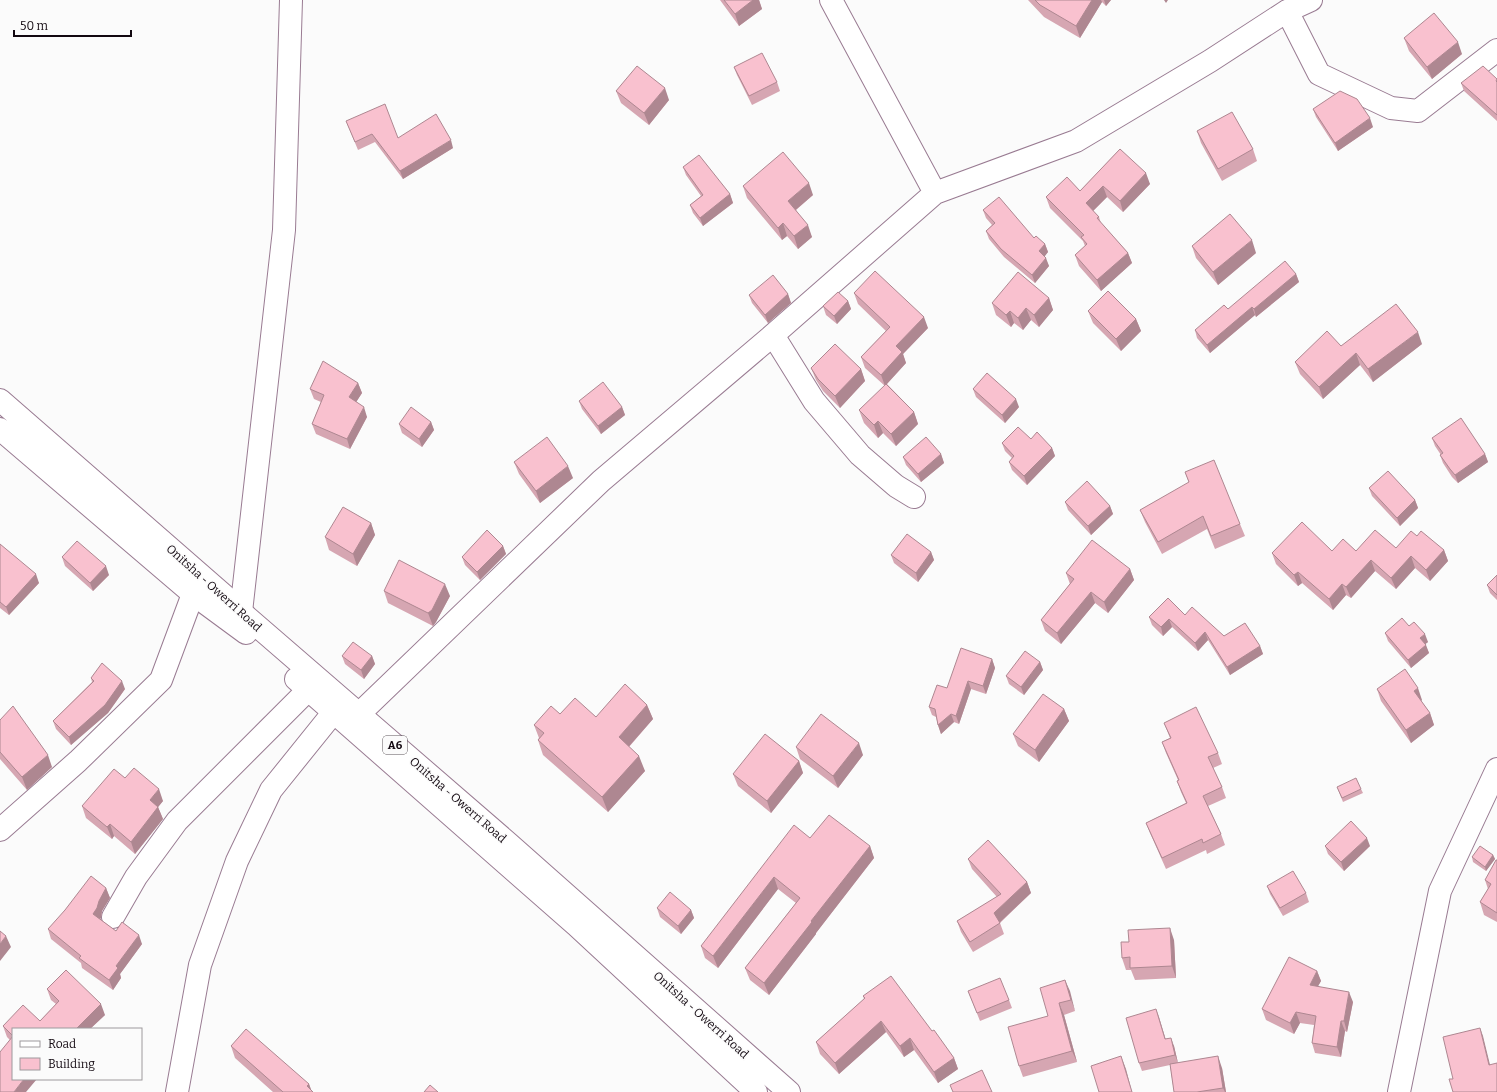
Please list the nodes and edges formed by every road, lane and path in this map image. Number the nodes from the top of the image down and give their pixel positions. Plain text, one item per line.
1 (291, 0) edge
2 (831, 0) edge
3 (1311, 0) edge
4 (1287, 11) junction
5 (1497, 50) edge
6 (935, 193) junction
7 (773, 335) junction
8 (0, 400) edge
9 (0, 429) edge
10 (914, 497) dead end
11 (194, 594) junction
12 (241, 612) junction
13 (308, 690) junction
14 (333, 713) junction
15 (359, 714) junction
16 (1497, 769) edge
17 (0, 830) edge
18 (113, 917) dead end
19 (177, 1092) edge
20 (756, 1092) edge
21 (789, 1092) edge
22 (1399, 1092) edge

1 - 12 main road
2 - 6 main road
3 - 4 main road
4 - 5 main road
4 - 6 main road
6 - 7 main road
7 - 10 main road
7 - 15 main road
8 - 12 main road, Onitsha - Owerri Road / A6
9 - 11 main road, Onitsha - Owerri Road / A6
11 - 13 main road, Onitsha - Owerri Road / A6
11 - 17 main road
12 - 15 main road, Onitsha - Owerri Road / A6
13 - 14 main road, Onitsha - Owerri Road / A6
13 - 18 main road
14 - 19 main road
14 - 20 main road, Onitsha - Owerri Road / A6
15 - 21 main road, Onitsha - Owerri Road / A6
16 - 22 main road

